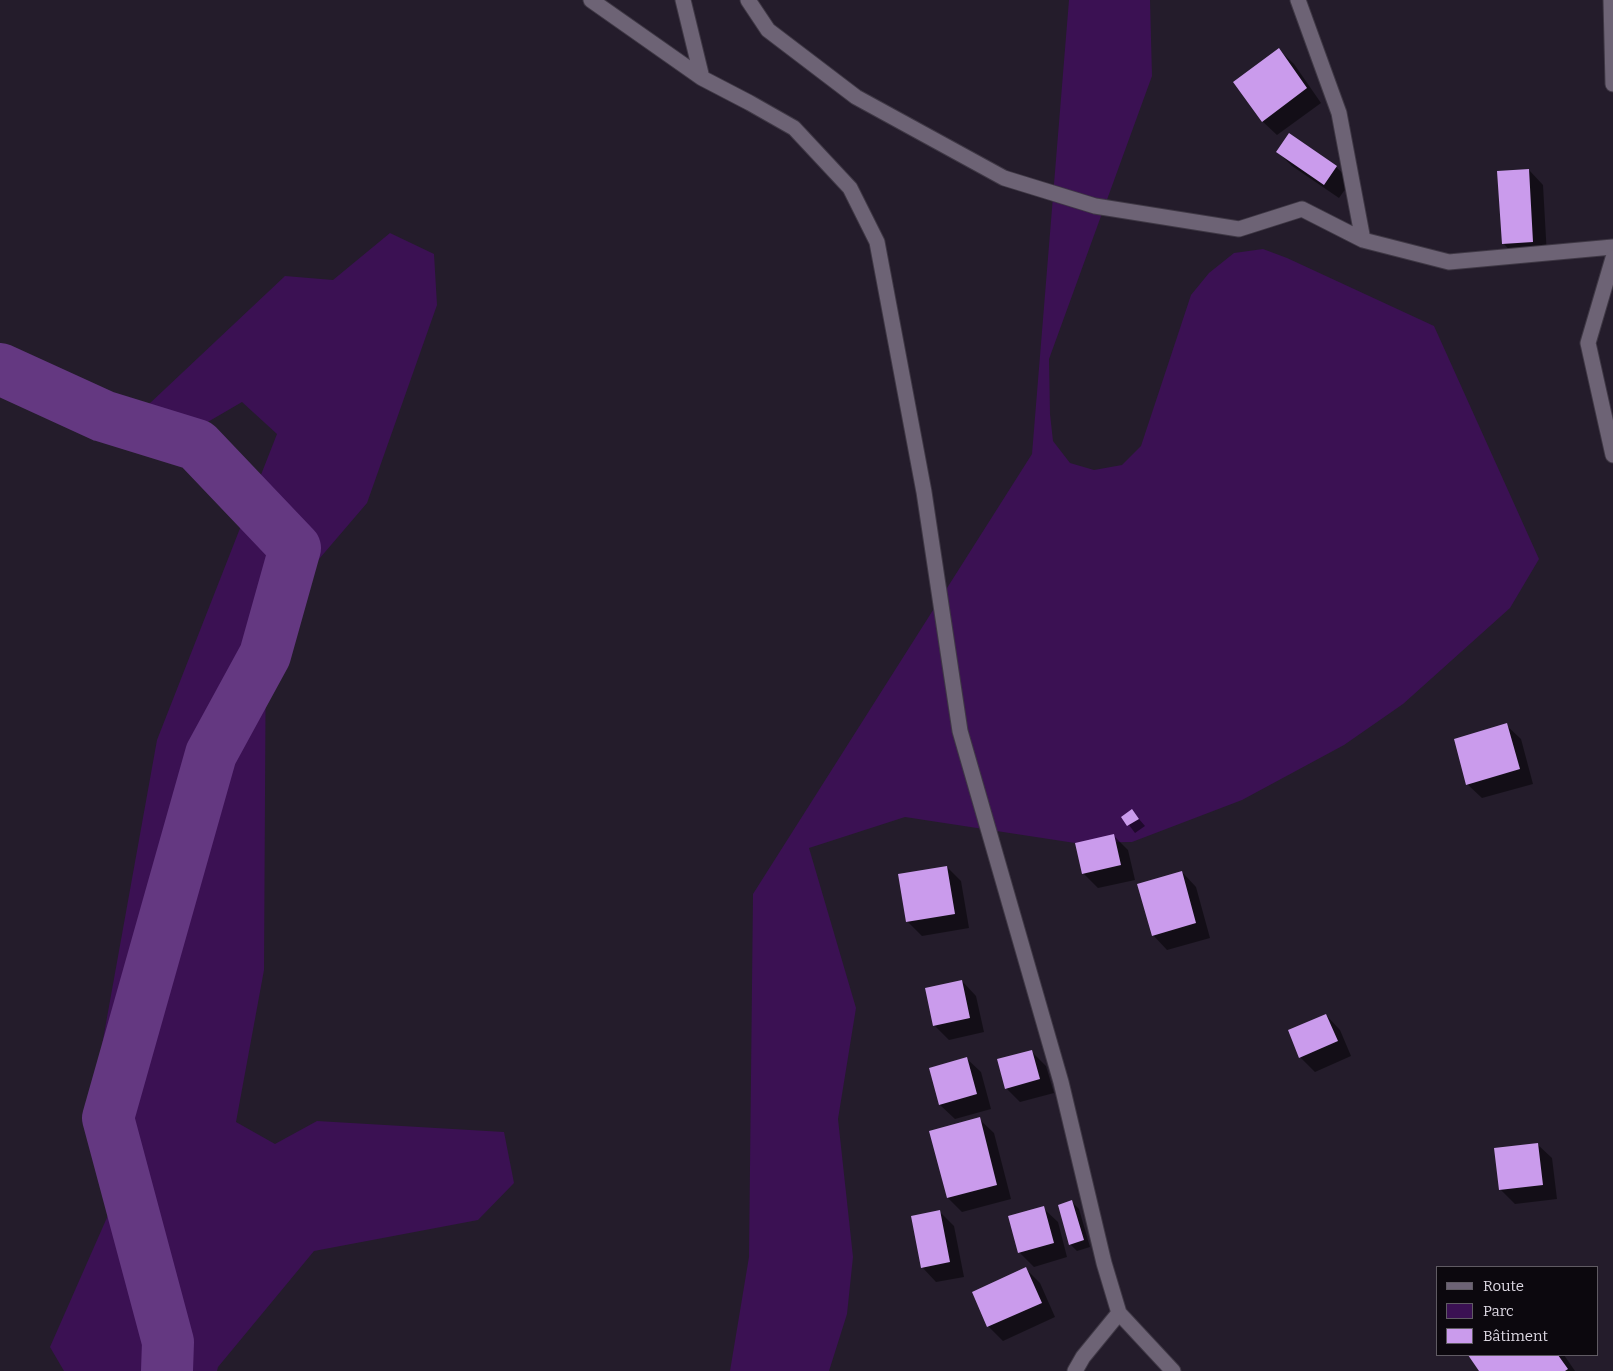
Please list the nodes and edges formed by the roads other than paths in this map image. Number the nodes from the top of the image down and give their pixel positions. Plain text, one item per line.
1 (591, 0) edge
2 (683, 0) edge
3 (748, 0) edge
4 (1298, 0) edge
5 (1611, 0) edge
6 (702, 78) junction
7 (1613, 84) edge
8 (1363, 240) junction
9 (1613, 246) edge
10 (1613, 258) edge
11 (1613, 455) edge
12 (1119, 1313) junction
13 (1075, 1371) edge
14 (1173, 1371) edge

1 - 6 street
2 - 6 street
3 - 8 street
4 - 8 street
5 - 7 street
6 - 12 street
8 - 9 street
10 - 11 street
12 - 13 street
12 - 14 street

